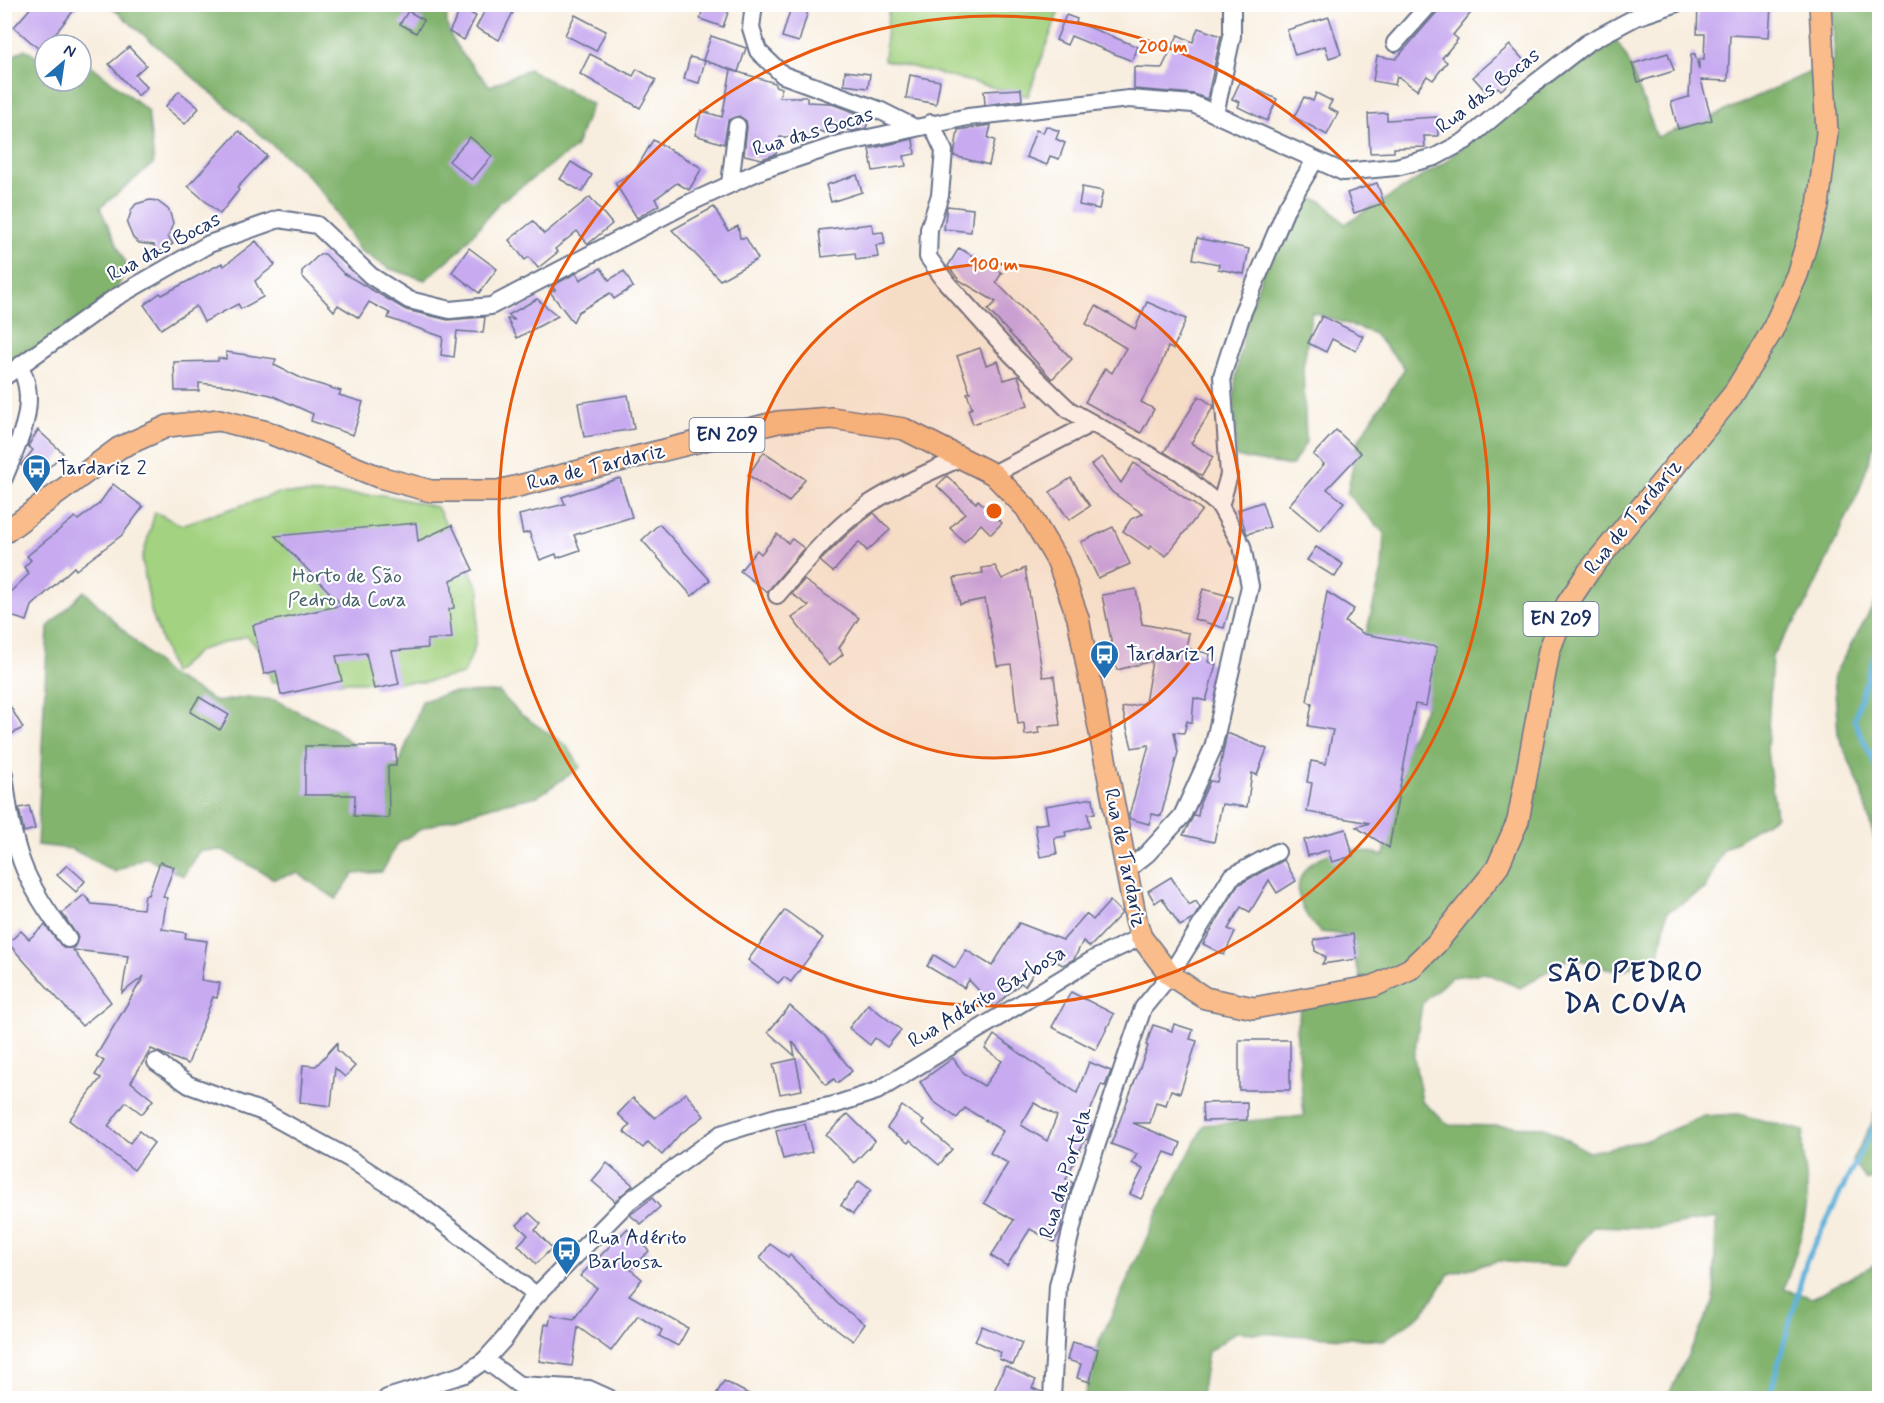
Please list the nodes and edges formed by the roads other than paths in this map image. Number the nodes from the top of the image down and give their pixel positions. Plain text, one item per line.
1 (754, 4) edge
2 (1232, 4) edge
3 (1430, 4) edge
4 (1675, 4) edge
5 (1820, 4) edge
6 (1395, 43) dead end
7 (1215, 114) junction
8 (931, 123) junction
9 (737, 126) dead end
10 (913, 127) junction
11 (1315, 160) junction
12 (730, 184) junction
13 (20, 367) junction
14 (4, 377) edge
15 (1092, 423) junction
16 (963, 457) junction
17 (993, 474) junction
18 (4, 478) edge
19 (1220, 506) junction
20 (4, 533) edge
21 (777, 595) dead end
22 (4, 774) edge
23 (1277, 852) dead end
24 (1127, 870) junction
25 (1141, 937) junction
26 (68, 939) dead end
27 (1170, 975) junction
28 (156, 1062) dead end
29 (536, 1295) junction
30 (485, 1360) junction
31 (528, 1393) edge
32 (387, 1398) edge
33 (609, 1398) edge
34 (1052, 1398) edge

1 - 10 street
2 - 7 street
3 - 6 street
4 - 11 street, Rua das Bocas
5 - 27 main road, Rua de Tardariz / EN 209
7 - 8 street, Rua das Bocas
7 - 11 street, Rua das Bocas
8 - 10 street, Rua das Bocas
8 - 15 street
9 - 12 street
10 - 12 street, Rua das Bocas
11 - 19 street
12 - 13 street, Rua das Bocas
13 - 14 street, Rua das Bocas
13 - 18 street
15 - 17 street
15 - 19 street
16 - 17 main road, Rua de Tardariz / EN 209
16 - 20 main road, Rua de Tardariz / EN 209
16 - 21 street
17 - 24 main road, Rua de Tardariz / EN 209
19 - 24 street
22 - 26 street
23 - 27 street, Rua da Portela
24 - 25 main road, Rua de Tardariz / EN 209
25 - 27 main road, Rua de Tardariz / EN 209
25 - 29 street, Rua Adérito Barbosa
27 - 34 street, Rua da Portela
28 - 29 street
29 - 30 street, Rua Adérito Barbosa
30 - 31 street
30 - 32 street, Rua Adérito Barbosa
31 - 33 street

